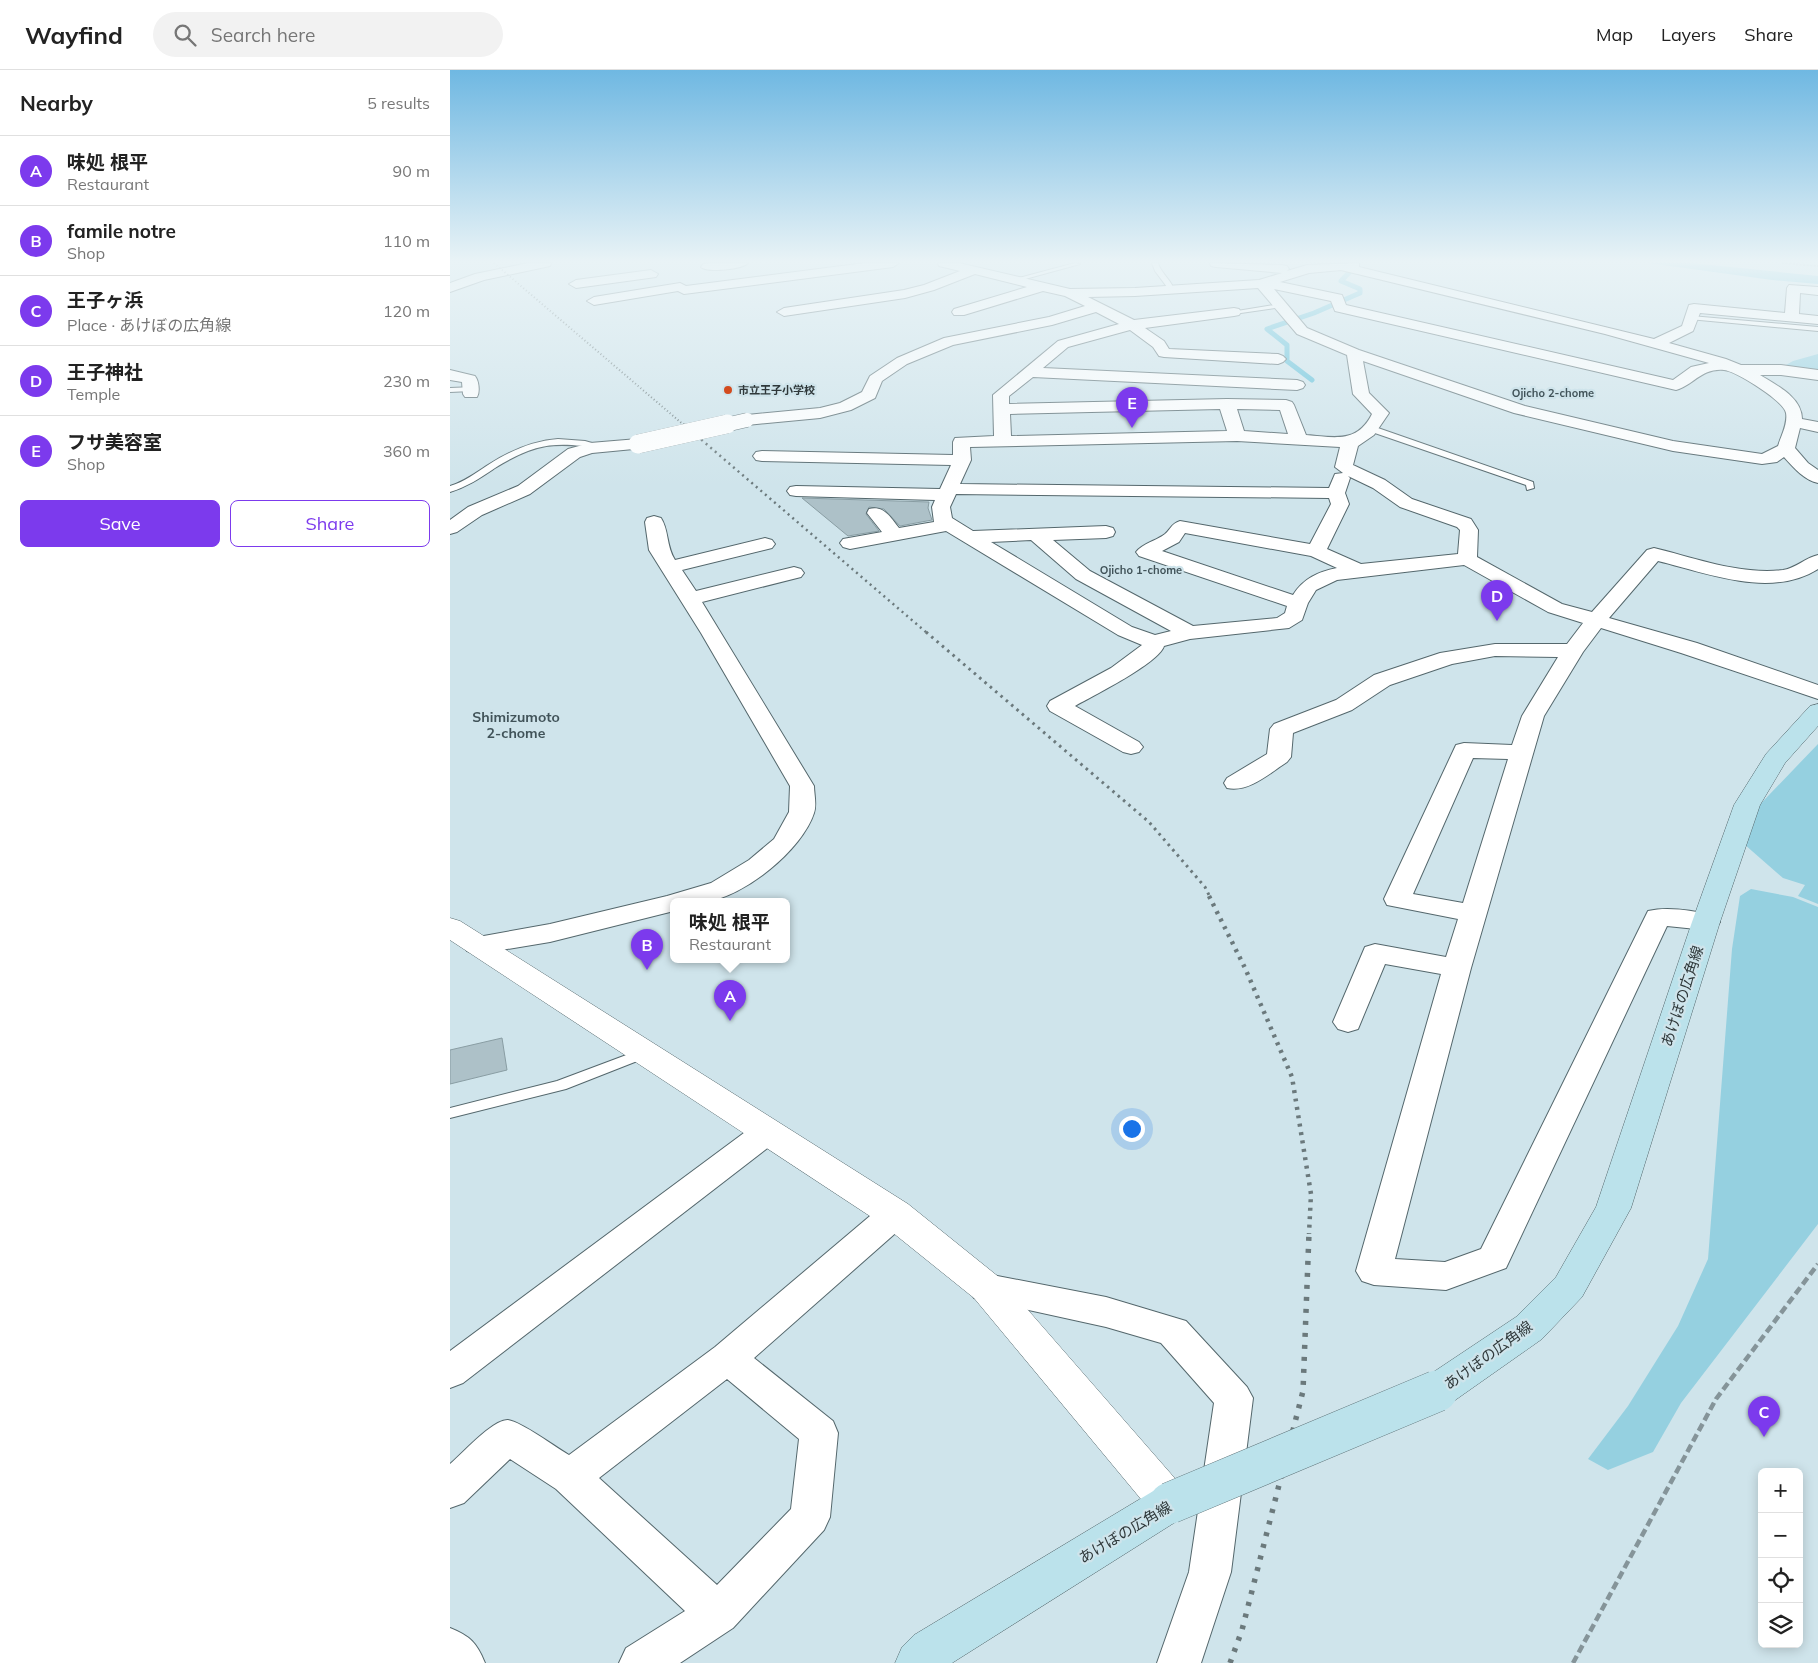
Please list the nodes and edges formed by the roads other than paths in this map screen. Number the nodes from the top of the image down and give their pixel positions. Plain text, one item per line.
1 (966, 337) edge
2 (1087, 337) edge
3 (1150, 337) edge
4 (1317, 337) edge
5 (1468, 337) edge
6 (1635, 337) edge
7 (1669, 337) edge
8 (1658, 343) junction
9 (1354, 353) junction
10 (1278, 359) dead end
11 (1734, 367) junction
12 (1028, 372) junction
13 (450, 375) edge
14 (1818, 375) edge
15 (1297, 385) dead end
16 (450, 390) edge
17 (471, 391) joint
18 (1227, 404) junction
19 (1166, 405) junction
20 (1002, 409) junction
21 (1794, 422) junction
22 (1818, 427) edge
23 (1372, 429) junction
24 (1173, 436) junction
25 (1236, 436) junction
26 (1003, 440) junction
27 (1299, 440) junction
28 (1350, 443) junction
29 (602, 447) junction
30 (1786, 449) junction
31 (762, 456) dead end
32 (962, 460) junction
33 (1344, 467) junction
34 (1818, 478) edge
35 (450, 488) edge
36 (1530, 488) dead end
37 (796, 491) dead end
38 (948, 492) junction
39 (1336, 493) junction
40 (876, 513) dead end
41 (654, 522) dead end
42 (949, 525) junction
43 (450, 528) edge
44 (1106, 532) dead end
45 (1036, 534) junction
46 (895, 535) junction
47 (969, 537) junction
48 (765, 544) dead end
49 (850, 544) dead end
50 (1316, 551) junction
51 (1467, 559) junction
52 (1818, 561) edge
53 (669, 567) junction
54 (1358, 570) junction
55 (794, 573) dead end
56 (690, 599) junction
57 (1298, 603) junction
58 (1596, 620) junction
59 (1190, 633) junction
60 (1153, 642) junction
61 (1573, 651) junction
62 (1818, 692) edge
63 (1818, 711) edge
64 (1131, 747) dead end
65 (1522, 753) junction
66 (1236, 783) dead end
67 (691, 898) edge
68 (670, 904) edge
69 (1473, 913) junction
70 (1706, 922) junction
71 (464, 936) edge
72 (1457, 968) junction
73 (1348, 1022) dead end
74 (645, 1053) junction
75 (450, 1113) edge
76 (767, 1132) junction
77 (894, 1214) junction
78 (987, 1288) junction
79 (728, 1358) junction
80 (450, 1372) edge
81 (570, 1478) junction
82 (450, 1490) edge
83 (1170, 1503) junction
84 (718, 1614) junction
85 (450, 1649) edge
86 (463, 1663) edge
87 (641, 1663) edge
88 (918, 1663) edge
89 (1179, 1663) edge

1 - 29 street, bridge
2 - 12 street
3 - 10 street
4 - 9 street
5 - 11 street
6 - 8 street
7 - 8 street
8 - 11 street
9 - 23 street
9 - 30 street
11 - 14 street
11 - 21 street
12 - 15 street
12 - 20 street
13 - 17 street
16 - 17 lane
18 - 19 street
18 - 25 street
18 - 27 street
19 - 20 street
19 - 24 street
20 - 26 street
21 - 22 street
21 - 30 street
23 - 28 street
23 - 36 lane
24 - 25 street
24 - 26 street
25 - 27 street
26 - 32 street
27 - 28 street
28 - 33 street
29 - 35 lane
29 - 43 street
30 - 34 street
31 - 32 street
32 - 38 street
33 - 39 street
33 - 51 street
37 - 38 street
38 - 39 street
38 - 42 street
39 - 50 street
40 - 46 street
41 - 53 street
42 - 46 street
42 - 47 street
44 - 45 street
45 - 47 street
45 - 59 street
46 - 49 street
47 - 60 street
48 - 53 street
50 - 54 street
50 - 57 street
51 - 54 street
51 - 58 street
52 - 58 street
53 - 56 street
54 - 57 street
55 - 56 street
56 - 67 street
57 - 59 street
58 - 61 street
58 - 62 street
59 - 60 street
60 - 64 street
61 - 65 street
61 - 66 street
63 - 70 main road, あけぼの広角線
65 - 69 street
65 - 69 street
68 - 71 street
69 - 72 street
70 - 72 street
70 - 83 main road, あけぼの広角線, bridge
71 - 74 street
72 - 73 street
74 - 75 lane
74 - 76 street
76 - 77 street
76 - 80 street
77 - 78 street
77 - 79 street
78 - 83 street
78 - 89 street
79 - 81 street
79 - 84 street
81 - 82 street
81 - 84 street
83 - 88 main road, あけぼの広角線
84 - 87 street
85 - 86 street

